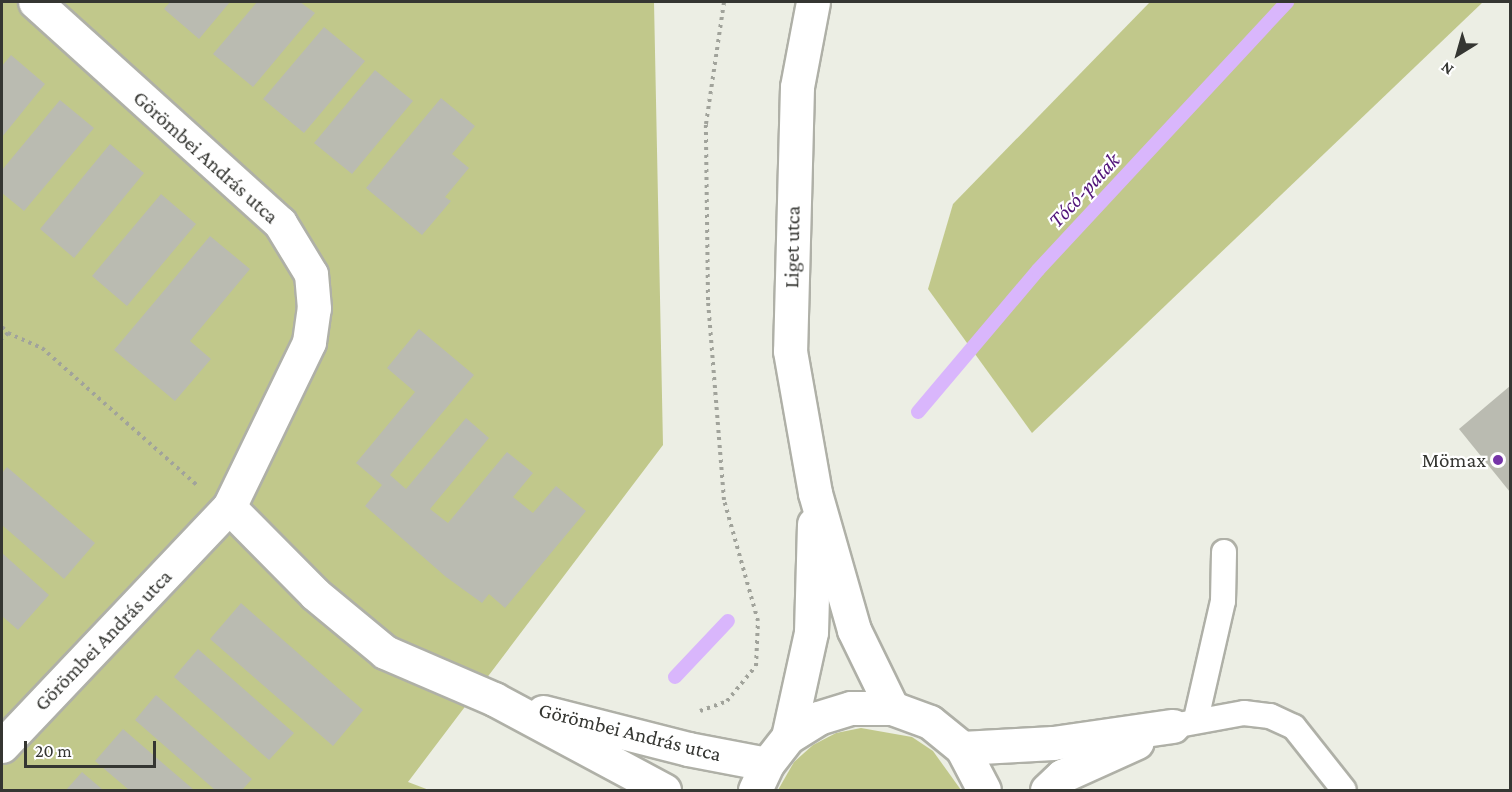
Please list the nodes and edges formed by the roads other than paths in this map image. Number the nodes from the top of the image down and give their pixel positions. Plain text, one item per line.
1 (35, 2) edge
2 (813, 2) edge
3 (815, 493) junction
4 (229, 507) junction
5 (1224, 552) dead end
6 (494, 699) junction
7 (892, 708) junction
8 (1185, 723) junction
9 (788, 737) junction
10 (2, 746) edge
11 (962, 748) junction
12 (761, 777) edge
13 (664, 790) edge
14 (984, 790) edge
15 (1047, 790) edge
16 (1344, 790) edge

1 - 4 street, Görömbei András utca
2 - 3 street, Liget utca
3 - 7 street, Liget utca
3 - 9 street, Liget utca
4 - 6 street, Görömbei András utca
4 - 10 street, Görömbei András utca
5 - 8 lane
6 - 12 street, Görömbei András utca
6 - 13 street, Görömbei András utca
7 - 9 street
7 - 11 street
8 - 11 street
8 - 15 street
8 - 16 lane
9 - 12 street
11 - 14 street

